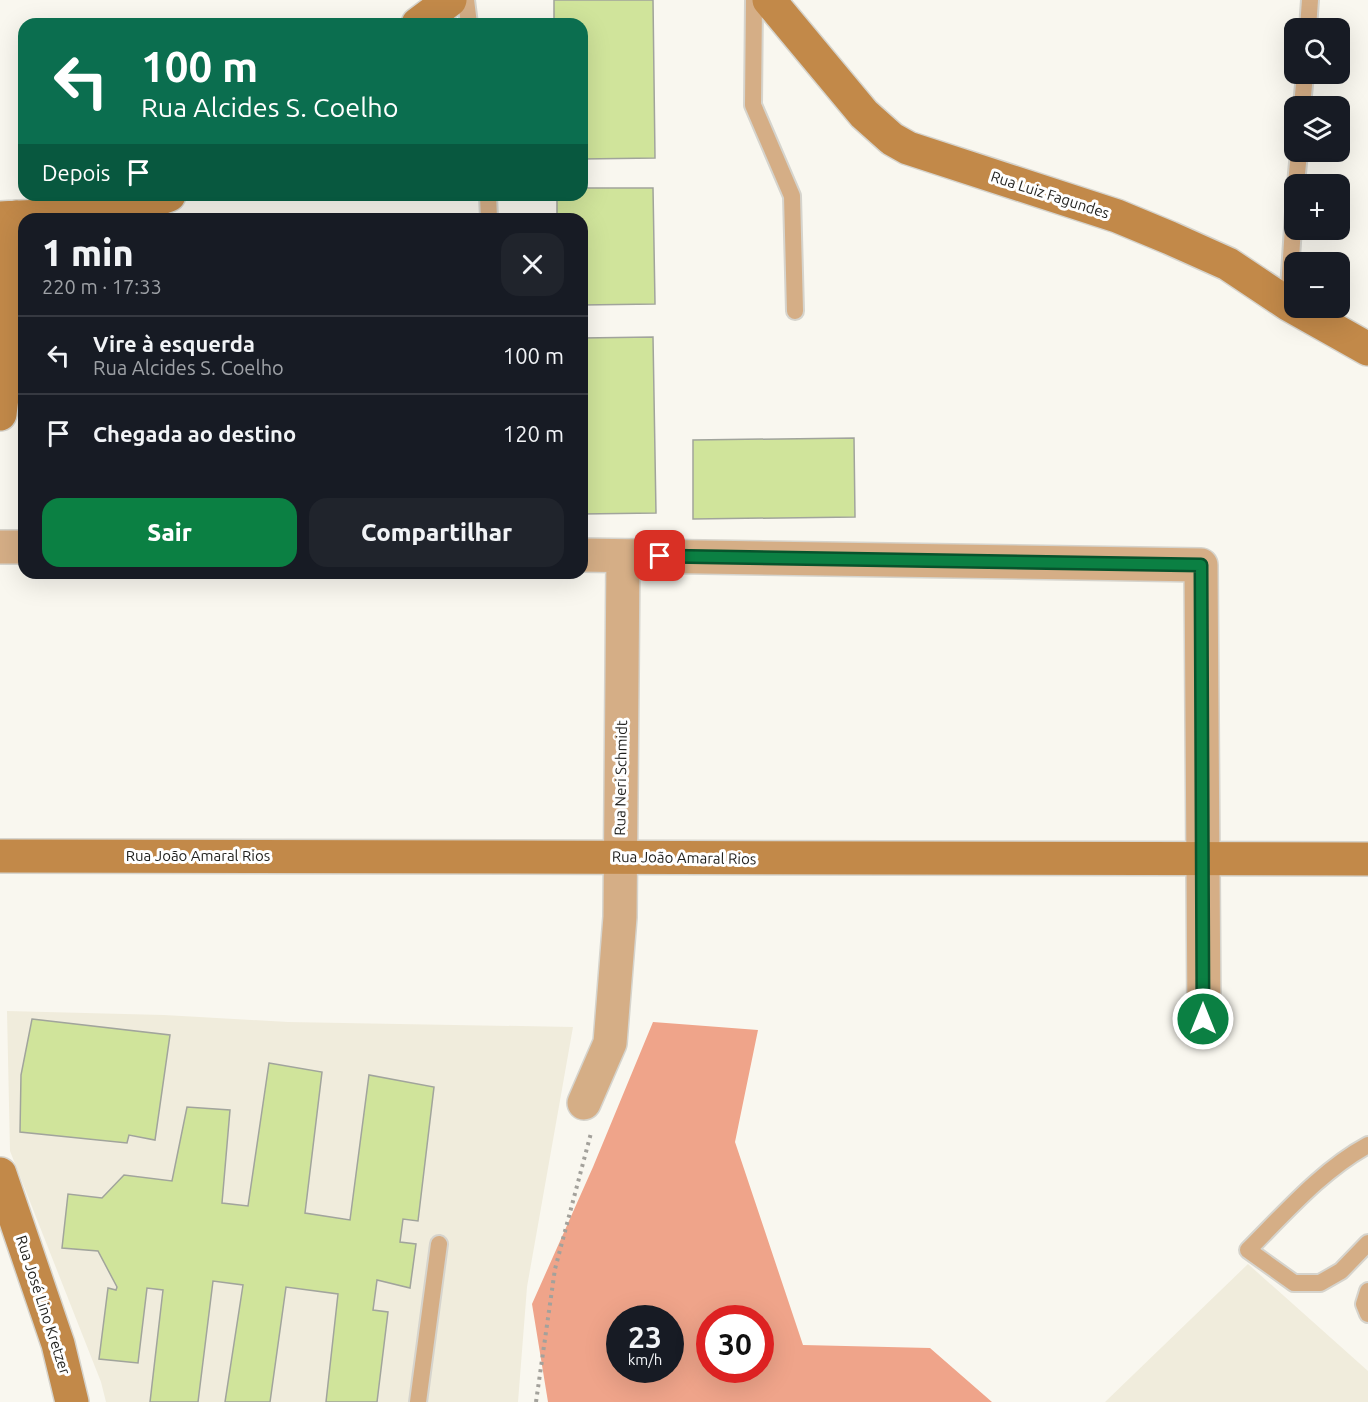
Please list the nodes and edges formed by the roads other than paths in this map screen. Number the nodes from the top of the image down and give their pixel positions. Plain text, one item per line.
1 (450, 0) edge
2 (466, 0) edge
3 (754, 0) edge
4 (769, 0) edge
5 (1310, 0) edge
6 (426, 18) edge
7 (468, 18) edge
8 (1309, 18) edge
9 (144, 201) edge
10 (55, 213) edge
11 (8, 217) edge
12 (1284, 301) edge
13 (795, 311) dead end
14 (1313, 318) edge
15 (1368, 349) edge
16 (0, 414) edge
17 (0, 547) edge
18 (18, 547) edge
19 (588, 555) edge
20 (622, 556) junction
21 (0, 856) edge
22 (620, 857) junction
23 (1203, 859) junction
24 (1368, 859) edge
25 (1203, 1019) dead end
26 (584, 1102) road end
27 (1368, 1145) edge
28 (0, 1174) edge
29 (1368, 1243) edge
30 (439, 1244) dead end
31 (1368, 1291) edge
32 (1368, 1314) edge
33 (72, 1402) edge
34 (418, 1402) edge

1 - 6 main road
2 - 7 lane
3 - 13 lane
4 - 12 main road, Rua Luiz Fagundes
5 - 8 lane
9 - 10 main road
11 - 16 main road
14 - 15 main road, Rua Luiz Fagundes
17 - 18 street
19 - 20 street
20 - 22 street, Rua Neri Schmidt
20 - 23 street
21 - 22 main road, Rua João Amaral Rios
22 - 23 main road, Rua João Amaral Rios
22 - 26 street, Rua Neri Schmidt
23 - 24 main road, Rua João Amaral Rios
23 - 25 street
27 - 29 lane
28 - 33 main road, Rua José Lino Kretzer
30 - 34 lane
31 - 32 lane

